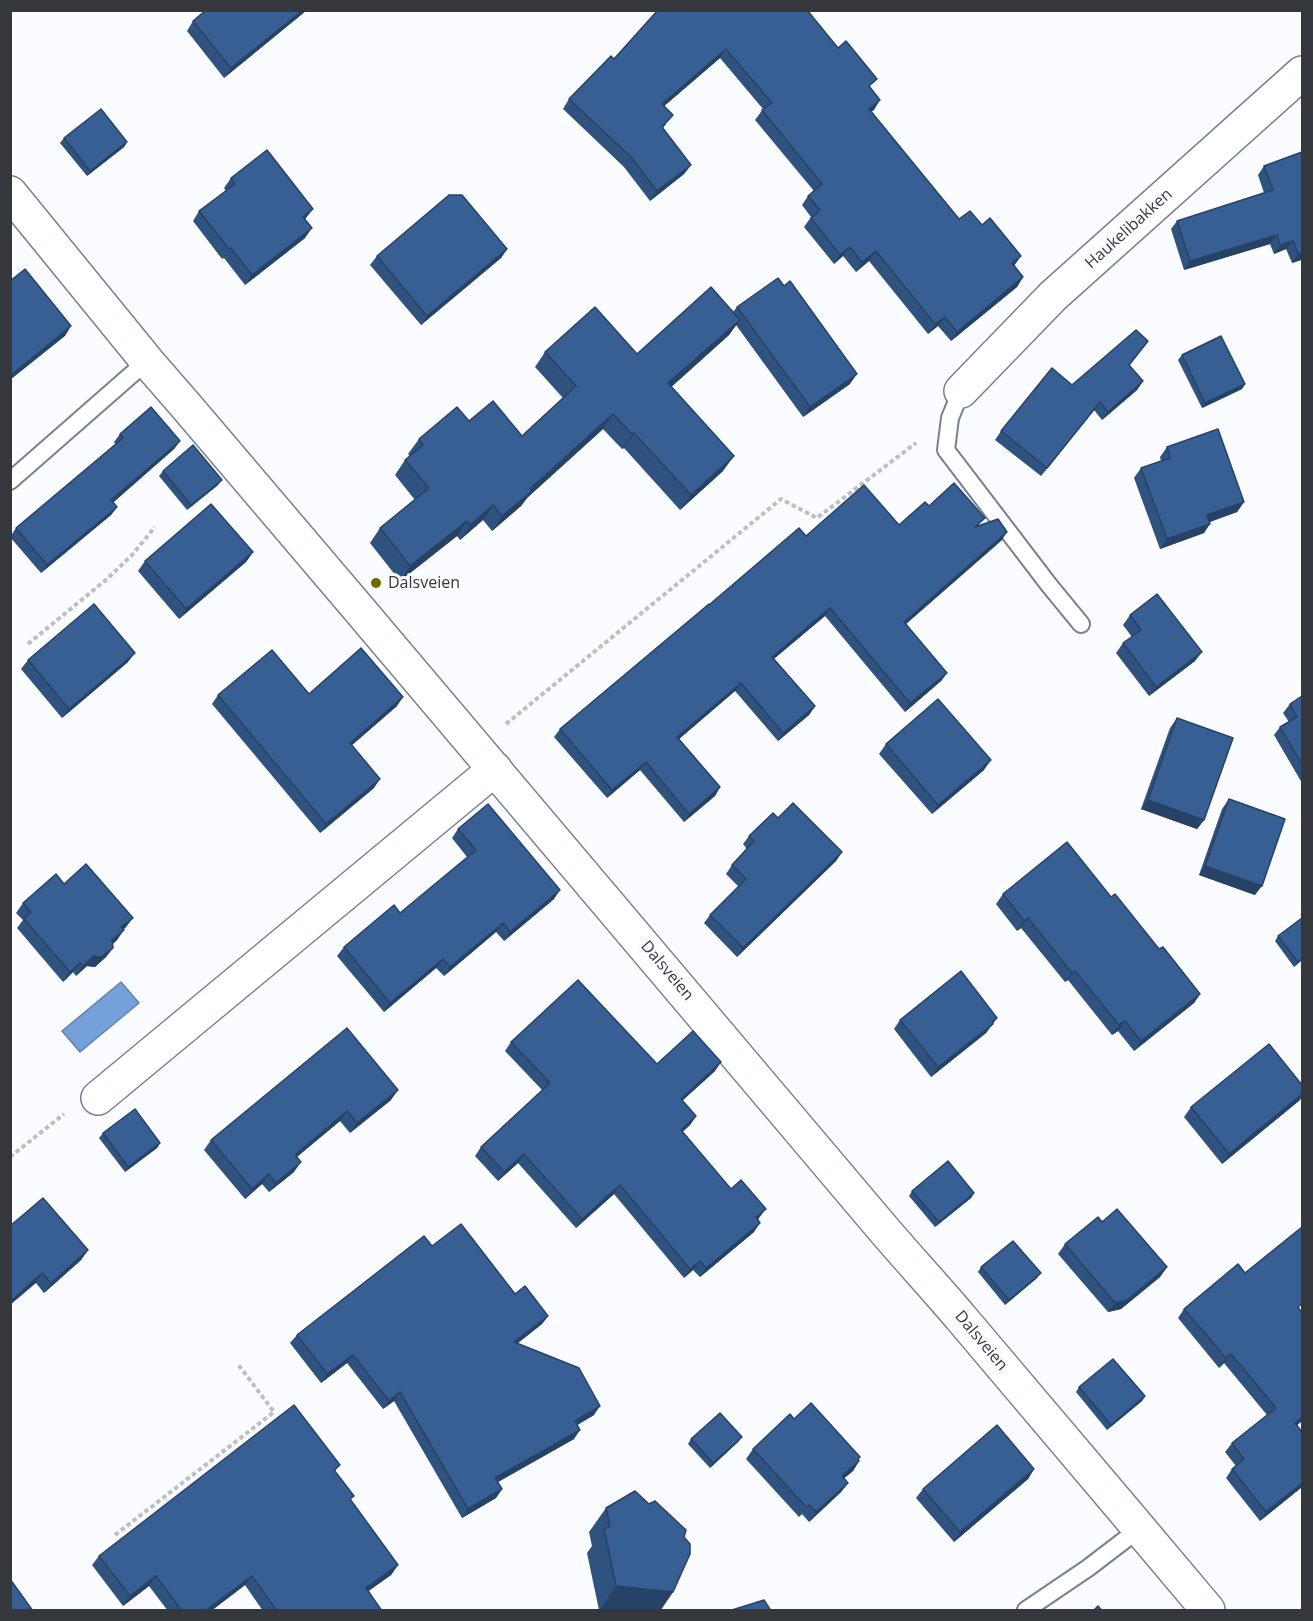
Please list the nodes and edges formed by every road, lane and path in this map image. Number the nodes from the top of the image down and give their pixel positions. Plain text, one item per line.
1 (1302, 73) edge
2 (10, 193) edge
3 (147, 361) junction
4 (956, 404) junction
5 (10, 481) edge
6 (155, 527) dead end
7 (1081, 624) dead end
8 (28, 644) dead end
9 (505, 725) dead end
10 (495, 769) junction
11 (98, 1098) joint
12 (10, 1157) edge
13 (237, 1364) dead end
14 (1139, 1529) junction
15 (115, 1535) dead end
16 (1026, 1611) edge
17 (1208, 1611) edge

1 - 4 street, Haukelibakken
2 - 3 street, Dalsveien
3 - 5 lane
3 - 10 street, Dalsveien
4 - 7 lane
4 - 9 path
6 - 8 path
10 - 11 street
10 - 14 street, Dalsveien
11 - 12 path
13 - 15 path
14 - 16 lane
14 - 17 street, Dalsveien

